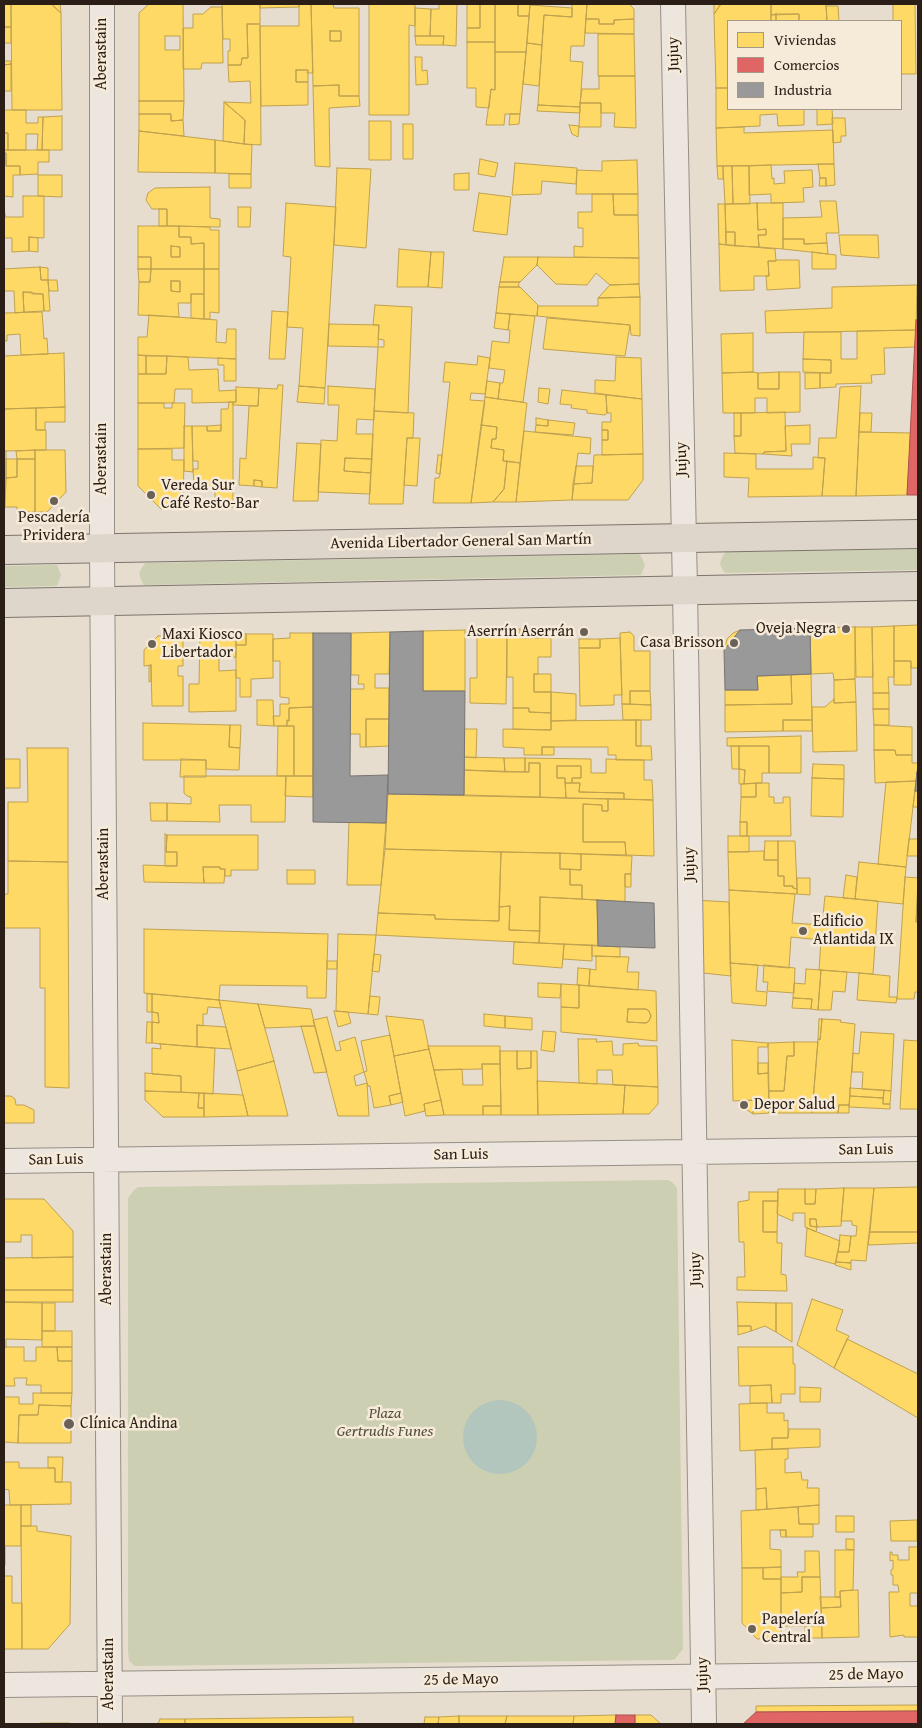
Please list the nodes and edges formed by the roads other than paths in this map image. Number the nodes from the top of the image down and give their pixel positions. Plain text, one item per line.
1 (102, 4) edge
2 (673, 4) edge
3 (918, 534) edge
4 (684, 538) junction
5 (102, 548) junction
6 (4, 550) edge
7 (918, 586) edge
8 (685, 590) junction
9 (103, 601) junction
10 (4, 603) edge
11 (918, 1149) edge
12 (694, 1152) junction
13 (106, 1160) junction
14 (4, 1161) edge
15 (918, 1674) edge
16 (703, 1677) junction
17 (109, 1684) junction
18 (4, 1685) edge
19 (110, 1724) edge
20 (704, 1724) edge

1 - 5 street, Aberastain
2 - 4 street, Jujuy
3 - 4 main road, Avenida Libertador General San Martín
4 - 5 main road, Avenida Libertador General San Martín
4 - 8 street, Jujuy
5 - 6 main road, Avenida Libertador General San Martín
5 - 9 street, Aberastain
7 - 8 main road
8 - 9 main road
8 - 12 street, Jujuy
9 - 10 main road
9 - 13 street, Aberastain
11 - 12 street, San Luis
12 - 13 street, San Luis
12 - 16 street, Jujuy
13 - 14 street, San Luis
13 - 17 street, Aberastain
15 - 16 street, 25 de Mayo
16 - 17 street, 25 de Mayo
16 - 20 street, Jujuy
17 - 18 street, 25 de Mayo
17 - 19 street, Aberastain

